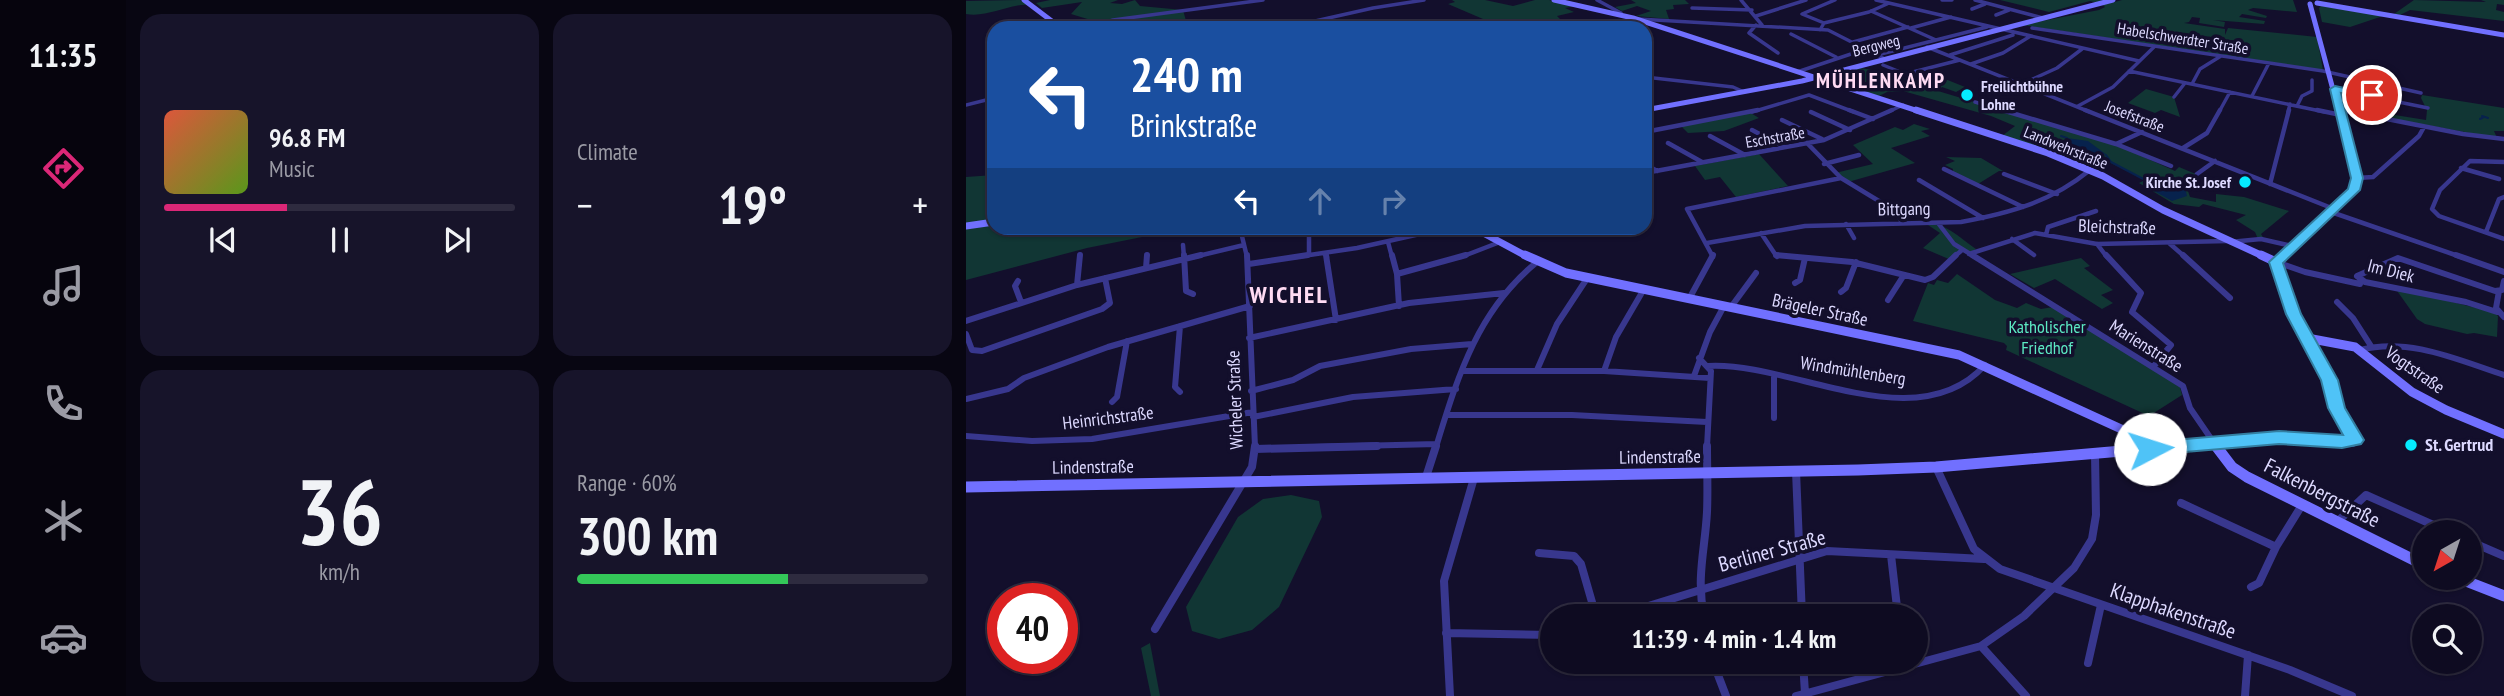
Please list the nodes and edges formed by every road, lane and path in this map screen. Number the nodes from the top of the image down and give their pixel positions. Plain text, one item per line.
1 (1024, 0) edge
2 (1263, 0) edge
3 (1423, 0) edge
4 (1554, 0) edge
5 (1597, 0) edge
6 (1741, 0) edge
7 (1806, 0) edge
8 (1835, 0) edge
9 (1876, 0) edge
10 (1942, 0) edge
11 (1952, 0) edge
12 (1975, 0) edge
13 (2113, 0) edge
14 (1888, 2) junction
15 (2303, 2) dead end
16 (2313, 2) edge
17 (1987, 3) junction
18 (1692, 8) dead end
19 (1972, 9) dead end
20 (2011, 9) junction
21 (1752, 10) junction
22 (1871, 11) junction
23 (1619, 14) junction
24 (1996, 15) dead end
25 (2390, 15) junction
26 (1756, 16) junction
27 (1953, 17) junction
28 (2043, 18) junction
29 (2381, 19) dead end
30 (1639, 20) junction
31 (1052, 21) edge
32 (1108, 21) edge
33 (1315, 21) edge
34 (1635, 21) edge
35 (1642, 21) edge
36 (1824, 23) junction
37 (1652, 24) edge
38 (1759, 25) junction
39 (1910, 27) junction
40 (1989, 27) junction
41 (2032, 28) dead end
42 (1997, 29) junction
43 (1820, 30) junction
44 (1791, 34) dead end
45 (2015, 34) junction
46 (2504, 35) edge
47 (2029, 37) junction
48 (1936, 40) junction
49 (1853, 42) junction
50 (1927, 47) junction
51 (2155, 47) dead end
52 (1866, 49) junction
53 (2081, 49) junction
54 (1778, 52) dead end
55 (1949, 55) junction
56 (1880, 56) junction
57 (2221, 56) junction
58 (1836, 57) junction
59 (1960, 60) junction
60 (2139, 61) junction
61 (2269, 62) junction
62 (1971, 64) junction
63 (1883, 65) dead end
64 (2129, 71) junction
65 (1797, 72) junction
66 (2330, 72) junction
67 (1814, 77) junction
68 (1652, 79) edge
69 (2312, 80) dead end
70 (2185, 83) junction
71 (2022, 84) junction
72 (2192, 84) junction
73 (2335, 89) junction
74 (1744, 92) junction
75 (2230, 92) junction
76 (2421, 93) dead end
77 (2252, 96) junction
78 (2174, 97) dead end
79 (987, 100) edge
80 (1975, 102) dead end
81 (2290, 104) junction
82 (966, 105) edge
83 (1903, 105) junction
84 (2078, 106) junction
85 (2297, 106) junction
86 (2428, 108) dead end
87 (1652, 109) edge
88 (2341, 112) junction
89 (1811, 113) dead end
90 (2369, 115) junction
91 (1874, 119) junction
92 (1782, 120) dead end
93 (2367, 125) dead end
94 (2424, 127) junction
95 (1752, 130) dead end
96 (1850, 130) junction
97 (1652, 131) edge
98 (2142, 132) junction
99 (2463, 134) junction
100 (1710, 136) dead end
101 (2504, 139) edge
102 (1824, 140) junction
103 (2464, 143) dead end
104 (1668, 144) dead end
105 (1807, 144) junction
106 (2116, 144) junction
107 (1784, 148) junction
108 (2183, 148) junction
109 (1745, 155) junction
110 (1859, 155) dead end
111 (2215, 161) junction
112 (1702, 162) junction
113 (2504, 162) edge
114 (1824, 164) junction
115 (2171, 166) dead end
116 (1652, 168) edge
117 (2460, 168) junction
118 (1944, 169) dead end
119 (2090, 170) junction
120 (1657, 171) junction
121 (1652, 172) edge
122 (2004, 174) dead end
123 (2197, 174) dead end
124 (1841, 178) junction
125 (2357, 178) junction
126 (2499, 179) dead end
127 (1919, 180) dead end
128 (2270, 184) junction
129 (2057, 194) junction
130 (2504, 197) edge
131 (2023, 207) junction
132 (2096, 211) dead end
133 (2333, 211) junction
134 (1983, 218) junction
135 (987, 223) edge
136 (1902, 223) junction
137 (1938, 223) junction
138 (1846, 224) junction
139 (966, 226) edge
140 (2486, 232) junction
141 (1761, 233) junction
142 (1242, 235) edge
143 (1309, 235) edge
144 (1421, 235) edge
145 (1488, 235) edge
146 (2046, 235) junction
147 (1854, 238) dead end
148 (2012, 239) junction
149 (2504, 239) edge
150 (1388, 242) junction
151 (1500, 242) junction
152 (2169, 242) junction
153 (2228, 242) junction
154 (1707, 243) junction
155 (2097, 244) junction
156 (1183, 245) dead end
157 (1244, 245) junction
158 (2292, 246) junction
159 (1966, 252) junction
160 (1326, 253) junction
161 (1080, 255) dead end
162 (1147, 255) dead end
163 (1309, 255) junction
164 (2034, 255) dead end
165 (1805, 258) junction
166 (1184, 259) junction
167 (1537, 262) junction
168 (1856, 262) junction
169 (2276, 262) junction
170 (1249, 264) junction
171 (1146, 268) junction
172 (2504, 272) edge
173 (1756, 273) dead end
174 (1397, 274) junction
175 (1904, 275) junction
176 (1588, 277) junction
177 (1105, 278) junction
178 (1018, 281) dead end
179 (2504, 281) edge
180 (1795, 283) dead end
181 (2360, 284) dead end
182 (1077, 285) junction
183 (1644, 289) junction
184 (2499, 291) junction
185 (1841, 292) dead end
186 (1504, 293) junction
187 (1193, 294) dead end
188 (2230, 298) dead end
189 (1689, 299) junction
190 (1888, 300) dead end
191 (1021, 302) junction
192 (2337, 302) dead end
193 (1250, 306) junction
194 (1399, 306) junction
195 (1728, 307) junction
196 (2497, 312) junction
197 (2504, 317) edge
198 (1336, 320) junction
199 (966, 321) edge
200 (1180, 326) junction
201 (966, 334) edge
202 (1249, 338) junction
203 (2307, 338) junction
204 (1127, 341) junction
205 (1472, 344) junction
206 (2371, 346) junction
207 (2360, 350) junction
208 (1699, 358) junction
209 (1985, 365) junction
210 (1708, 366) junction
211 (2154, 366) junction
212 (1537, 370) junction
213 (1462, 371) junction
214 (1604, 371) junction
215 (1774, 374) junction
216 (2504, 375) edge
217 (1694, 376) junction
218 (1710, 378) junction
219 (1456, 389) junction
220 (1180, 391) dead end
221 (1251, 391) junction
222 (966, 399) edge
223 (1112, 402) dead end
224 (1253, 415) junction
225 (1448, 415) junction
226 (1774, 418) dead end
227 (1707, 422) junction
228 (2504, 434) edge
229 (966, 436) edge
230 (2214, 443) junction
231 (1437, 444) junction
232 (1255, 449) junction
233 (2150, 449) junction
234 (2095, 454) junction
235 (1936, 467) junction
236 (1796, 471) junction
237 (1707, 474) junction
238 (1426, 477) junction
239 (1474, 478) junction
240 (1244, 482) junction
241 (966, 487) edge
242 (2181, 503) dead end
243 (2302, 505) junction
244 (2422, 520) edge
245 (2336, 522) junction
246 (2482, 546) edge
247 (2276, 547) junction
248 (1539, 553) dead end
249 (1891, 555) junction
250 (2504, 556) edge
251 (1801, 558) junction
252 (1983, 559) junction
253 (2412, 559) edge
254 (2251, 587) dead end
255 (2482, 587) edge
256 (2055, 589) junction
257 (1699, 590) junction
258 (2504, 596) edge
259 (1593, 604) edge
260 (1654, 604) edge
261 (1702, 604) edge
262 (1802, 604) edge
263 (1897, 604) edge
264 (2101, 605) junction
265 (1156, 629) dead end
266 (1446, 633) junction
267 (1540, 635) edge
268 (1981, 646) junction
269 (2248, 655) junction
270 (1928, 660) edge
271 (2088, 663) dead end
272 (1718, 674) edge
273 (1802, 674) edge
274 (1876, 674) edge
275 (1801, 695) edge
276 (1450, 696) edge
277 (1726, 696) edge
278 (2026, 696) edge
279 (2245, 696) edge
280 (2352, 696) edge

1 - 31 street
2 - 32 street
3 - 33 street
4 - 23 street, Landwehrstraße
5 - 23 street
6 - 21 street
7 - 26 street
8 - 36 street
9 - 14 street
10 - 11 street
12 - 17 street
13 - 28 street, Bergweg
14 - 22 street
14 - 27 street
15 - 16 street
16 - 25 street
16 - 66 street
17 - 19 street
17 - 20 street
18 - 21 street
20 - 24 street
20 - 28 street
21 - 26 street
22 - 36 street
22 - 39 street
23 - 30 street, Landwehrstraße
25 - 29 street
25 - 46 street
26 - 38 street
27 - 39 street
27 - 40 street
28 - 42 street, Bergweg
30 - 34 street
30 - 35 street, Landwehrstraße
30 - 38 street
36 - 43 street
37 - 65 street, Landwehrstraße
38 - 43 street
38 - 54 street
39 - 48 street
39 - 49 street
40 - 42 street
40 - 48 street
41 - 57 street, Habelschwerdter Straße
42 - 45 street
42 - 50 street, Bergweg
43 - 49 street
44 - 58 street
45 - 47 street
45 - 55 street
47 - 53 street
47 - 62 street
48 - 56 street
49 - 52 street
50 - 55 street, Josefstraße
50 - 56 street, Bergweg
51 - 60 street
52 - 56 street
52 - 58 street
53 - 60 street
53 - 71 street
55 - 59 street, Josefstraße
56 - 67 street, Bergweg
57 - 61 street, Habelschwerdter Straße
57 - 72 street
58 - 65 street
59 - 62 street, Josefstraße
59 - 63 street
60 - 64 street
61 - 66 street, Habelschwerdter Straße
61 - 77 street
62 - 71 street, Josefstraße
64 - 70 street
64 - 84 street
65 - 67 street, Landwehrstraße
66 - 73 street
66 - 76 street, Habelschwerdter Straße
67 - 74 street, Bergweg
67 - 83 street, Landwehrstraße
68 - 74 street
69 - 85 street
70 - 72 street
70 - 78 street
71 - 84 street, Josefstraße
72 - 75 street
73 - 86 street
73 - 88 street
74 - 87 street, Bergweg
75 - 77 street
75 - 108 street
77 - 81 street
79 - 82 street
80 - 106 street
81 - 85 street
81 - 128 street
83 - 91 street, Eschstraße
83 - 119 street, Landwehrstraße
84 - 98 street, Josefstraße
85 - 88 street
88 - 90 street
88 - 125 street
89 - 96 street
90 - 93 street
90 - 94 street
91 - 96 street, Eschstraße
91 - 97 street
92 - 102 street
94 - 99 street
94 - 125 street
95 - 107 street
96 - 102 street, Eschstraße
98 - 106 street
98 - 108 street, Josefstraße
99 - 101 street
99 - 103 street
100 - 109 street
102 - 105 street, Eschstraße
104 - 112 street
105 - 107 street, Eschstraße
105 - 114 street
106 - 115 street
107 - 109 street, Eschstraße
108 - 111 street, Josefstraße
109 - 112 street, Eschstraße
110 - 114 street
111 - 123 street
111 - 128 street, Josefstraße
112 - 120 street, Eschstraße
113 - 117 street
114 - 124 street
116 - 120 street
117 - 126 street
117 - 140 street
118 - 131 street
119 - 129 street, Bittgang
119 - 153 street, Landwehrstraße
120 - 121 street, Eschstraße
122 - 129 street
124 - 136 street
124 - 154 street
125 - 133 street
127 - 134 street
128 - 133 street, Josefstraße
129 - 131 street, Bittgang
130 - 140 street
131 - 134 street, Bittgang
132 - 146 street
133 - 158 street
133 - 172 street, Josefstraße
134 - 137 street, Bittgang
135 - 139 street
136 - 137 street, Bittgang
136 - 138 street, Bittgang
137 - 159 street, Marienstraße
138 - 141 street, Bittgang
138 - 147 street
140 - 149 street
141 - 154 street, Bittgang
141 - 165 street
142 - 157 street, Wicheler Straße
143 - 163 street
144 - 150 street
145 - 151 street, Brägeler Straße
146 - 148 street, Bleichstraße
146 - 155 street, Bleichstraße
148 - 159 street, Bleichstraße
148 - 164 street
150 - 160 street
150 - 174 street
151 - 167 street, Brägeler Straße
151 - 174 street
152 - 153 street, Bleichstraße
152 - 155 street, Bleichstraße
152 - 188 street
153 - 158 street, Bleichstraße
153 - 169 street, Landwehrstraße
154 - 189 street
155 - 211 street
156 - 166 street
157 - 166 street
157 - 170 street, Wicheler Straße
158 - 169 street
159 - 175 street
159 - 211 street, Marienstraße
160 - 163 street
160 - 198 street
161 - 182 street
162 - 171 street
163 - 170 street
165 - 168 street
165 - 180 street
166 - 171 street
166 - 187 street
167 - 176 street, Brägeler Straße
167 - 186 street
168 - 175 street
168 - 185 street
169 - 181 street
169 - 203 street
170 - 193 street, Wicheler Straße
171 - 177 street
173 - 195 street
174 - 194 street
175 - 190 street
176 - 183 street, Brägeler Straße
176 - 212 street
177 - 182 street
177 - 201 street
178 - 191 street
179 - 184 street
182 - 191 street
183 - 189 street, Brägeler Straße
183 - 214 street
184 - 196 street
184 - 196 street, Im Diek
186 - 194 street
186 - 205 street
189 - 195 street, Brägeler Straße
191 - 199 street
192 - 206 street
193 - 200 street
193 - 202 street, Wicheler Straße
194 - 198 street
195 - 208 street
195 - 209 street, Brägeler Straße
196 - 197 street
198 - 202 street
200 - 204 street
200 - 220 street
202 - 221 street, Wicheler Straße
203 - 207 street, Vogtstraße
203 - 230 street, Lindenstraße
204 - 222 street
204 - 223 street
205 - 213 street
205 - 221 street
206 - 207 street
206 - 216 street
207 - 228 street, Vogtstraße
208 - 210 street
208 - 217 street
209 - 215 street, Windmühlenberg
209 - 233 street, Brägeler Straße
210 - 215 street, Windmühlenberg
210 - 218 street
211 - 230 street, Marienstraße
212 - 213 street
212 - 214 street
213 - 219 street
214 - 217 street
215 - 226 street
217 - 218 street
218 - 227 street
219 - 224 street, Heinrichstraße
219 - 225 street
221 - 224 street, Wicheler Straße
224 - 229 street, Heinrichstraße
224 - 232 street, Wicheler Straße
225 - 227 street
225 - 231 street
227 - 237 street
230 - 233 street, Lindenstraße
230 - 243 street, Falkenbergstraße
231 - 232 street
231 - 238 street
232 - 240 street, Wicheler Straße
233 - 234 street, Lindenstraße
234 - 235 street, Lindenstraße
234 - 256 street
235 - 236 street, Lindenstraße
235 - 252 street
236 - 237 street, Lindenstraße
236 - 251 street
237 - 239 street, Lindenstraße
237 - 257 street
238 - 239 street, Lindenstraße
238 - 240 street, Lindenstraße
239 - 266 street
240 - 241 street, Lindenstraße
240 - 265 street, Wicheler Straße
242 - 247 street
243 - 245 street, Falkenbergstraße
243 - 247 street
244 - 245 street
245 - 253 street, Falkenbergstraße
246 - 250 street
247 - 254 street
248 - 259 street
249 - 251 street, Berliner Straße
249 - 252 street, Berliner Straße
249 - 263 street
251 - 257 street, Berliner Straße
251 - 262 street
252 - 256 street, Klapphakenstraße
255 - 258 street
256 - 264 street, Klapphakenstraße
256 - 268 street
257 - 260 street, Berliner Straße
257 - 261 street
264 - 269 street, Klapphakenstraße
264 - 271 street
266 - 267 street
266 - 276 street
268 - 270 street
268 - 278 street
269 - 279 street
269 - 280 street, Klapphakenstraße
272 - 277 street
273 - 275 street
274 - 275 street

